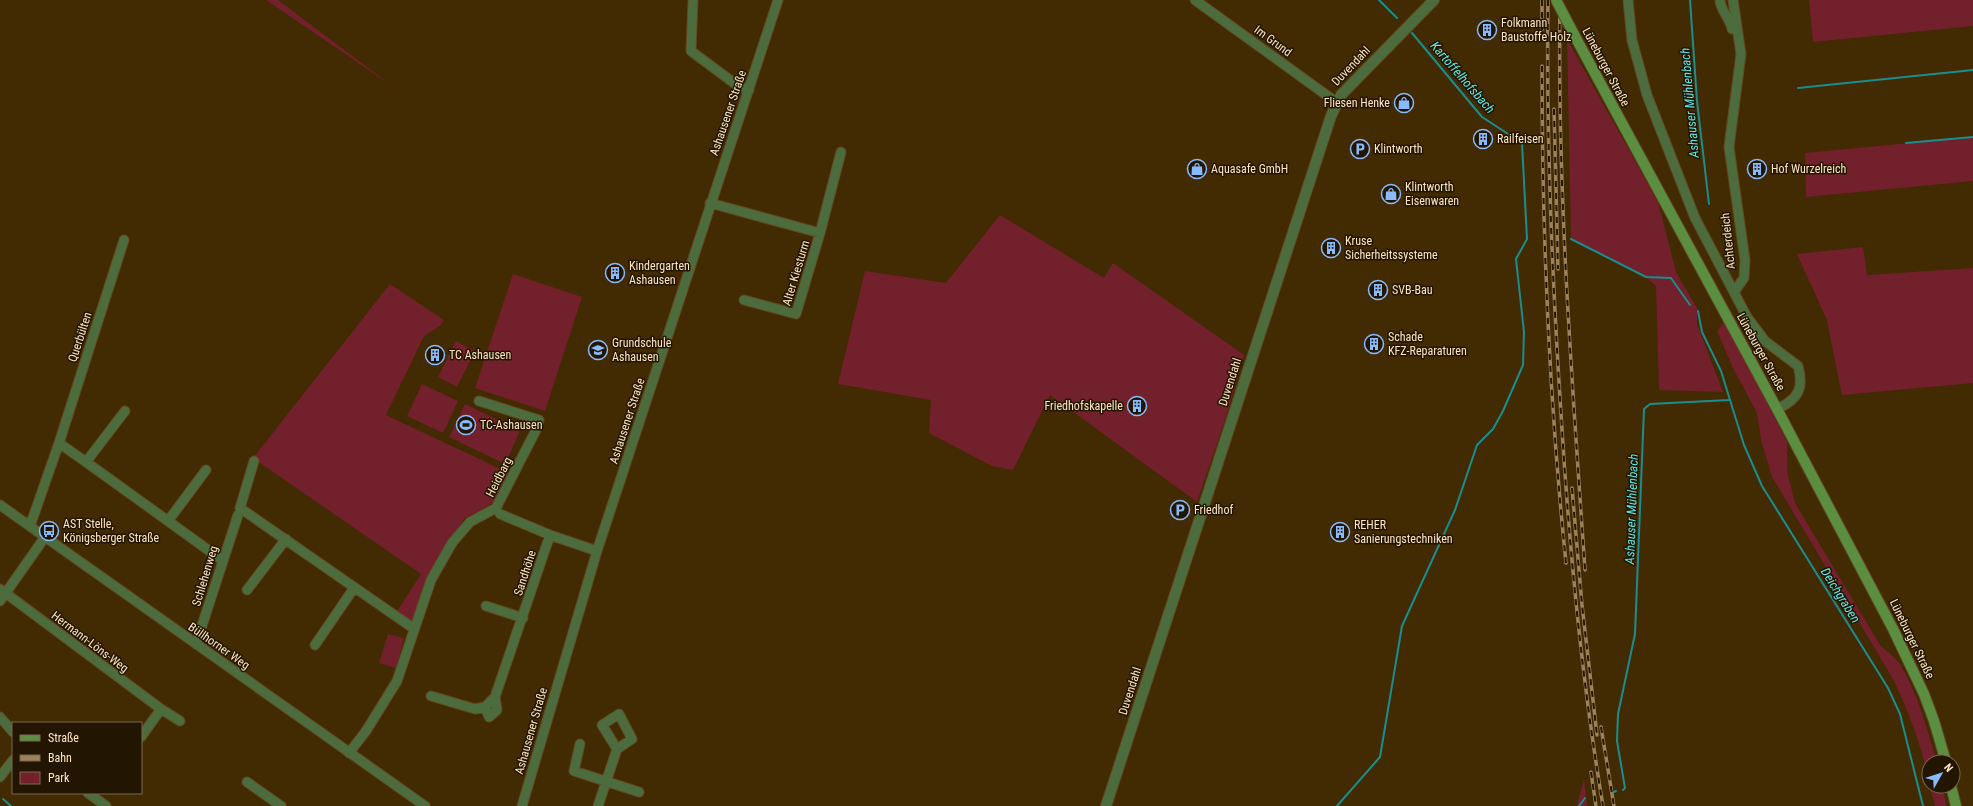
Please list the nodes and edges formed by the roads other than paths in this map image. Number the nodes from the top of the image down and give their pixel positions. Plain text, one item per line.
1 (778, 0) edge
2 (1195, 0) edge
3 (1434, 0) edge
4 (1556, 0) edge
5 (1628, 0) edge
6 (1720, 0) edge
7 (1733, 0) edge
8 (692, 1) edge
9 (1741, 54) junction
10 (749, 90) junction
11 (1336, 102) junction
12 (841, 152) dead end
13 (710, 202) junction
14 (820, 233) junction
15 (124, 240) dead end
16 (1734, 292) junction
17 (744, 300) dead end
18 (479, 401) dead end
19 (1777, 409) junction
20 (125, 411) dead end
21 (59, 443) junction
22 (254, 461) dead end
23 (86, 462) junction
24 (206, 470) dead end
25 (0, 505) edge
26 (500, 514) dead end
27 (238, 515) dead end
28 (168, 521) junction
29 (30, 526) junction
30 (550, 535) junction
31 (45, 537) junction
32 (286, 539) junction
33 (597, 551) junction
34 (222, 560) junction
35 (354, 588) junction
36 (247, 590) dead end
37 (2, 594) edge
38 (486, 606) dead end
39 (522, 618) junction
40 (413, 628) junction
41 (196, 644) junction
42 (315, 645) dead end
43 (431, 696) dead end
44 (161, 709) junction
45 (0, 717) edge
46 (180, 721) dead end
47 (12, 731) edge
48 (142, 735) edge
49 (580, 744) dead end
50 (617, 749) dead end
51 (349, 753) junction
52 (1944, 754) edge
53 (12, 761) edge
54 (0, 777) edge
55 (607, 781) junction
56 (247, 782) dead end
57 (639, 792) dead end
58 (1953, 794) edge
59 (98, 796) edge
60 (106, 806) edge
61 (281, 806) edge
62 (425, 806) edge
63 (522, 806) edge
64 (598, 806) edge
65 (1106, 806) edge
66 (1956, 806) edge

1 - 10 street, Ashausener Straße
2 - 11 street, Im Grund
3 - 11 street, Duvendahl
4 - 19 main road, Lüneburger Straße, bridge
5 - 16 street
6 - 9 street, Achterdeich
7 - 9 street, Achterdeich
8 - 10 street
9 - 16 street, Achterdeich
10 - 13 street, Ashausener Straße
11 - 65 street, Duvendahl
12 - 14 street, Alter Kiesturm
13 - 14 street, Alter Kiesturm
13 - 33 street, Ashausener Straße
14 - 17 street, Alter Kiesturm
15 - 21 street, Querbülten
16 - 19 street
18 - 40 street, Heidbarg
19 - 52 main road, Lüneburger Straße
20 - 23 street
21 - 23 street
21 - 29 street, Querbülten
22 - 32 street
23 - 28 street
24 - 28 street
25 - 29 street, Büllhorner Weg
26 - 30 street
27 - 34 street, Schlehenweg
28 - 34 street
29 - 31 street, Büllhorner Weg
30 - 33 street
30 - 39 street, Sandhöhe
31 - 37 street
31 - 41 street, Büllhorner Weg
32 - 35 street
32 - 36 street
33 - 63 street, Ashausener Straße
34 - 41 street, Schlehenweg
35 - 40 street
35 - 42 street
37 - 44 street, Hermann-Löns-Weg
38 - 39 street
39 - 43 street, Sandhöhe
40 - 51 street, Heidbarg
41 - 51 street, Büllhorner Weg
44 - 46 street, Hermann-Löns-Weg
44 - 48 street
45 - 47 street
49 - 55 street
50 - 55 street
51 - 62 street, Büllhorner Weg
53 - 54 street
55 - 57 street
55 - 64 street
56 - 61 street
58 - 66 main road
59 - 60 street

